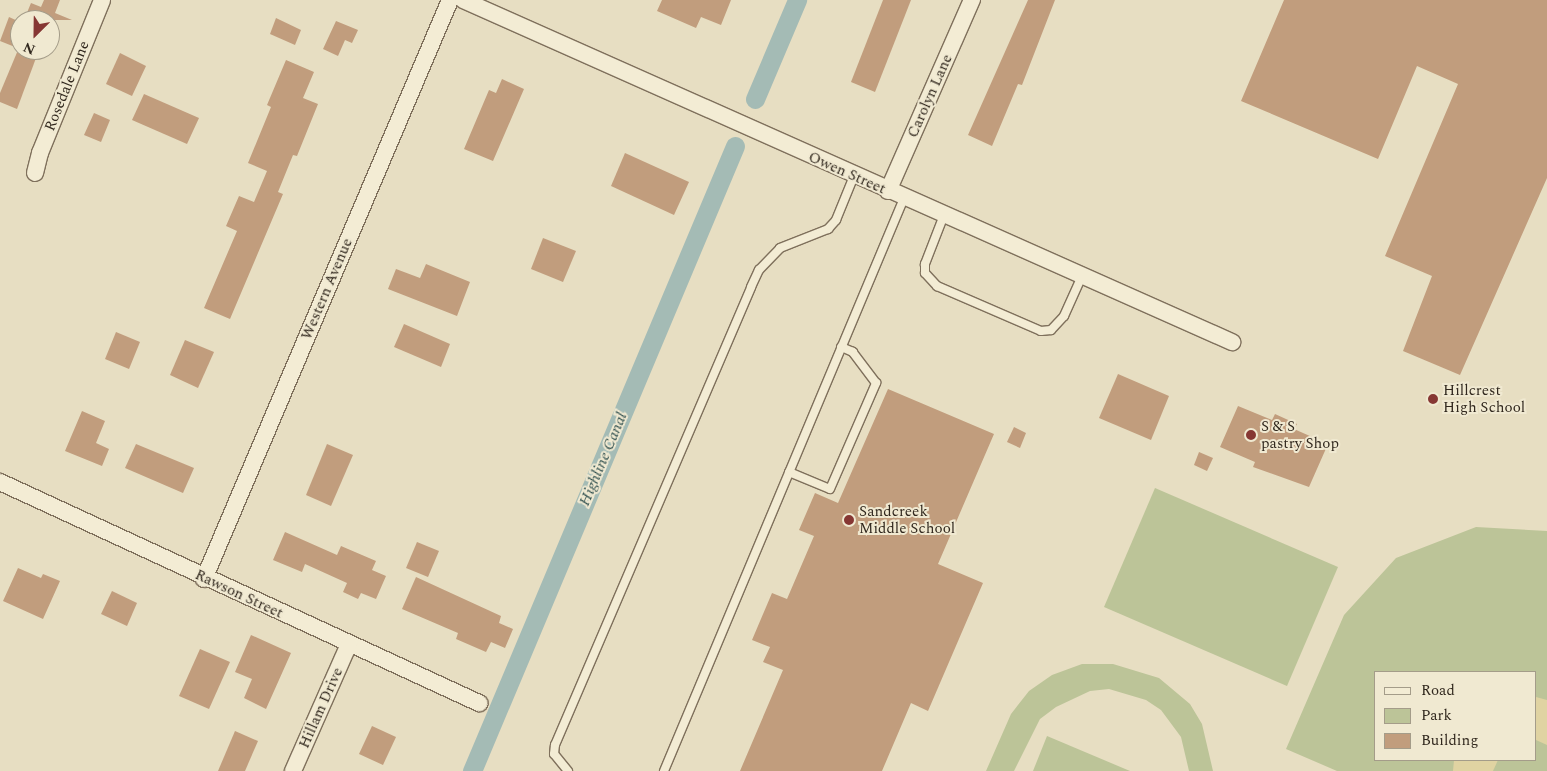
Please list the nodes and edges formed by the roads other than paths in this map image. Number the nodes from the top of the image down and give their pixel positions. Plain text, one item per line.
1 (102, 0) edge
2 (450, 0) edge
3 (463, 0) edge
4 (972, 0) edge
5 (35, 173) dead end
6 (854, 176) junction
7 (888, 191) junction
8 (904, 198) junction
9 (944, 215) junction
10 (1082, 276) junction
11 (1232, 342) dead end
12 (841, 347) junction
13 (789, 472) junction
14 (0, 482) edge
15 (204, 579) junction
16 (349, 644) junction
17 (479, 703) dead end
18 (294, 771) edge
19 (568, 771) edge
20 (664, 771) edge

1 - 5 street, Rosedale Lane
2 - 15 street, Western Avenue
3 - 6 street, Owen Street
4 - 7 street, Carolyn Lane
6 - 7 street, Owen Street
6 - 19 lane
7 - 8 street, Owen Street
8 - 9 street, Owen Street
8 - 12 lane
9 - 10 street, Owen Street
9 - 10 lane
10 - 11 street, Owen Street
12 - 13 lane
12 - 13 lane
13 - 20 lane
14 - 15 street, Rawson Street
15 - 16 street, Rawson Street
16 - 17 street, Rawson Street
16 - 18 street, Hillam Drive

